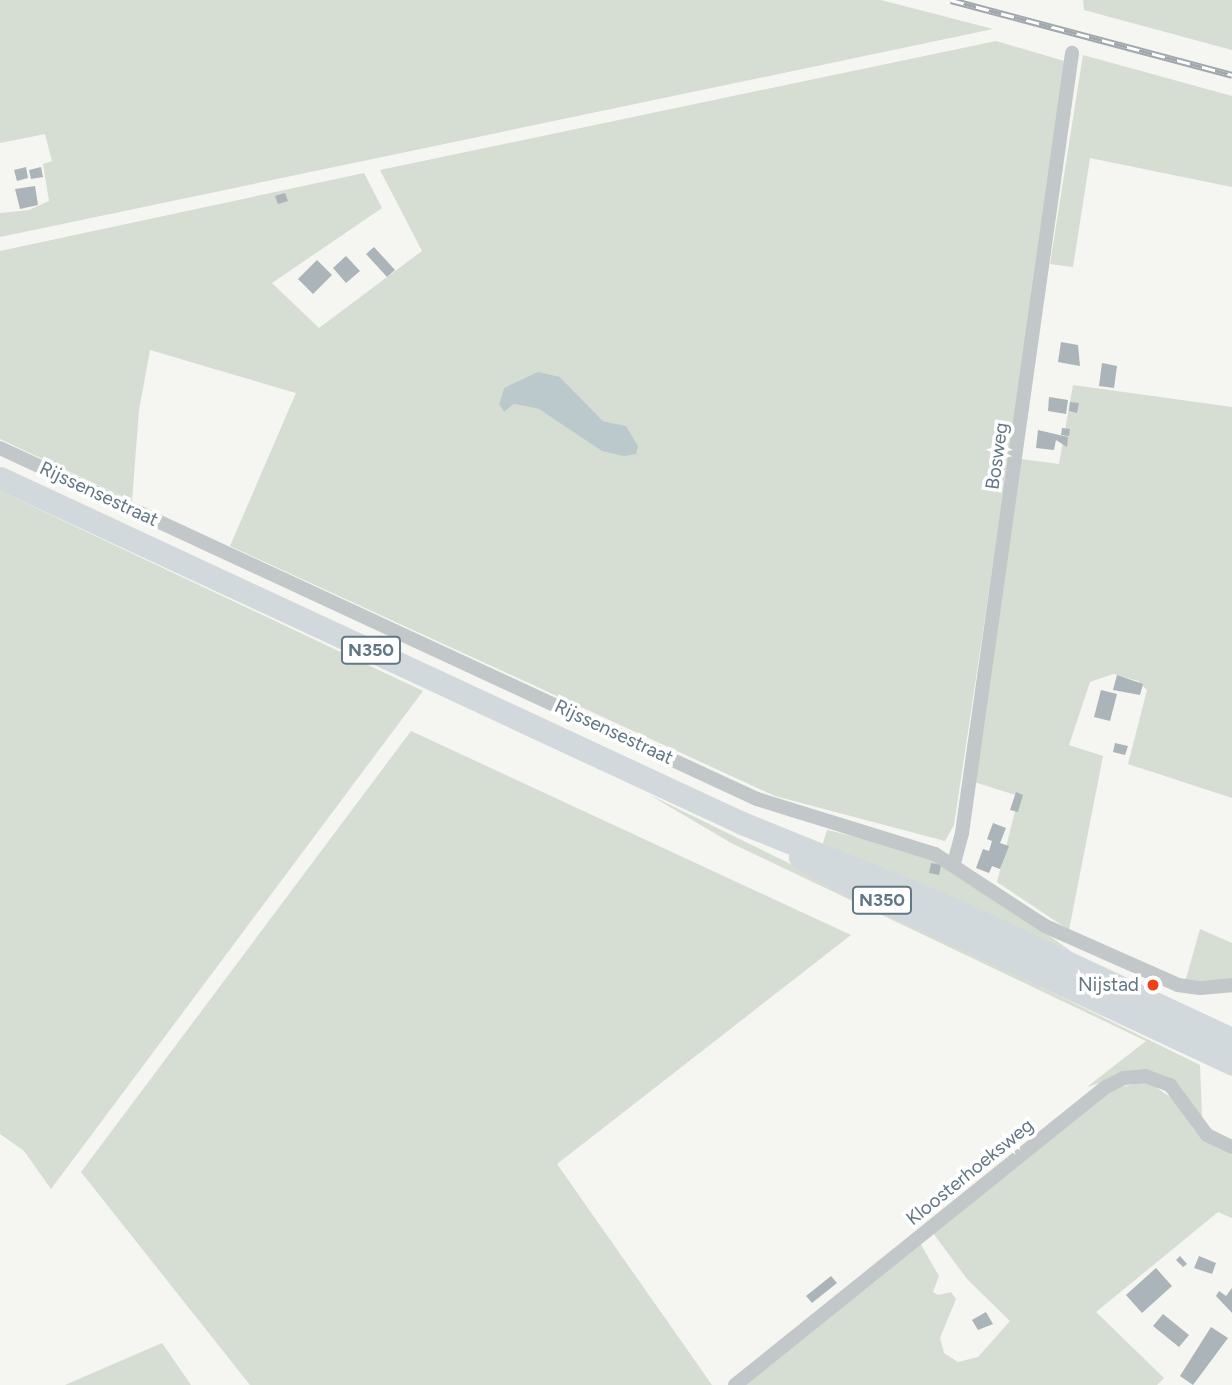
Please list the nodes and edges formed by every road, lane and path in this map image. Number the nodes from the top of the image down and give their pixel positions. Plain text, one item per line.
1 (1072, 53) dead end
2 (0, 448) edge
3 (0, 478) edge
4 (743, 823) junction
5 (954, 863) junction
6 (1232, 985) edge
7 (1183, 1015) junction
8 (1232, 1029) edge
9 (1169, 1034) junction
10 (1232, 1039) edge
11 (1232, 1064) edge
12 (1232, 1074) edge
13 (1232, 1147) edge
14 (734, 1385) edge

1 - 5 street, Bosweg
2 - 5 street, Rijssensestraat
3 - 4 main road, Rijssensestraat / N350
4 - 7 main road, Rijssensestraat / N350
4 - 9 main road, Rijssensestraat / N350
5 - 6 street, Rijssensestraat
7 - 8 main road, Rijssensestraat / N350
7 - 10 main road, Rijssensestraat / N350
9 - 11 main road, Rijssensestraat / N350
9 - 12 main road, Rijssensestraat / N350
13 - 14 street, Kloosterhoeksweg

